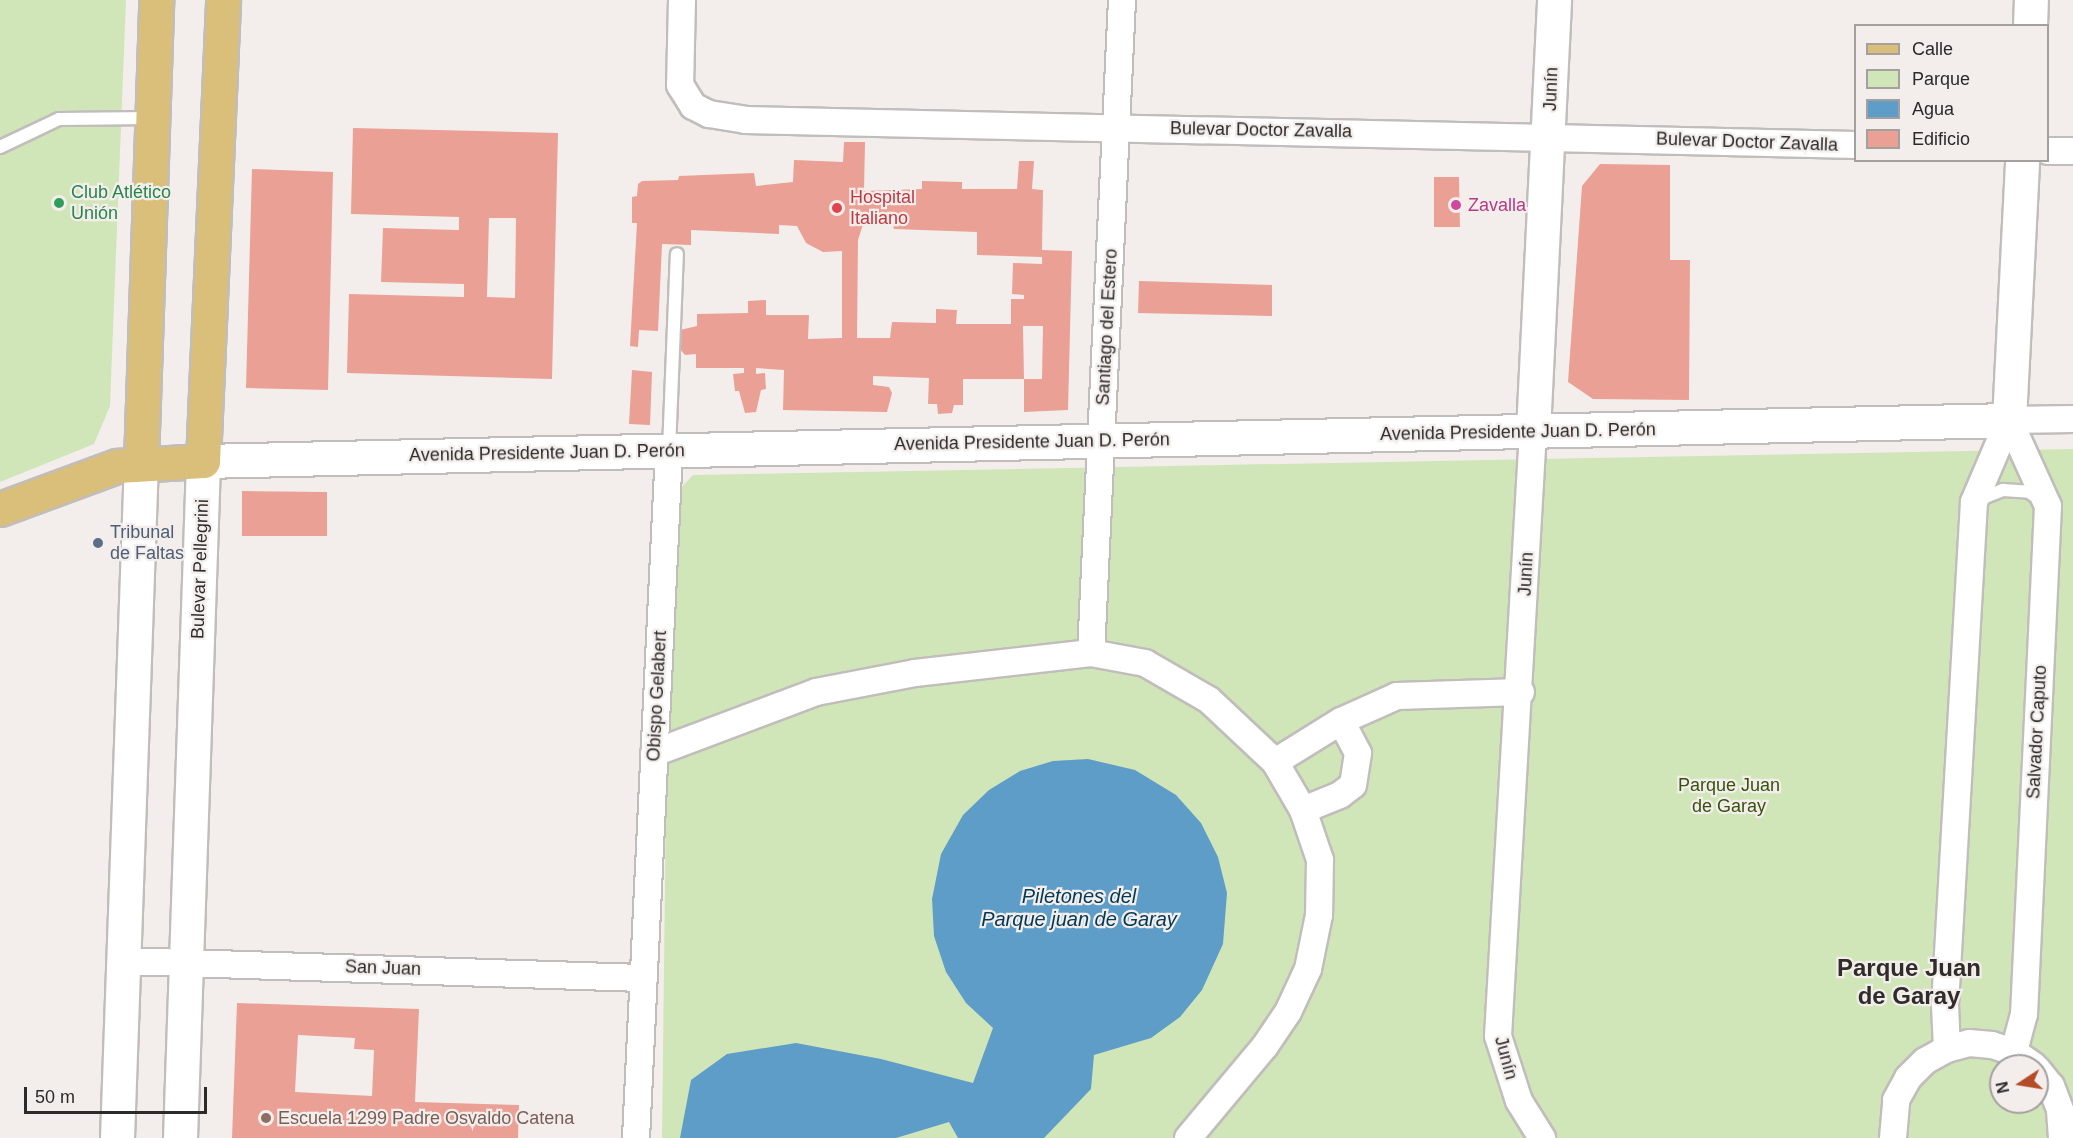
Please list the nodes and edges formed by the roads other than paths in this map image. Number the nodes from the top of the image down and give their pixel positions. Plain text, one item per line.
1 (156, 0) edge
2 (223, 0) edge
3 (682, 0) edge
4 (1122, 0) edge
5 (1554, 0) edge
6 (2031, 0) edge
7 (2030, 24) edge
8 (152, 118) junction
9 (1118, 128) junction
10 (1550, 136) junction
11 (1854, 145) edge
12 (0, 147) edge
13 (2049, 151) edge
14 (2073, 151) edge
15 (2022, 162) edge
16 (677, 254) dead end
17 (2073, 419) edge
18 (2009, 420) junction
19 (1533, 431) junction
20 (1101, 441) junction
21 (669, 450) junction
22 (204, 461) junction
23 (141, 462) junction
24 (1974, 502) junction
25 (2048, 506) junction
26 (0, 509) edge
27 (1091, 653) junction
28 (1521, 692) junction
29 (1341, 721) junction
30 (654, 753) junction
31 (1275, 762) junction
32 (1303, 810) junction
33 (124, 961) junction
34 (189, 962) junction
35 (643, 978) junction
36 (1947, 1049) junction
37 (2008, 1054) edge
38 (2028, 1054) edge
39 (2049, 1084) edge
40 (117, 1138) edge
41 (180, 1138) edge
42 (636, 1138) edge
43 (1188, 1138) edge
44 (1542, 1138) edge
45 (1893, 1138) edge
46 (2062, 1138) edge

1 - 8 main road
2 - 22 main road, Bulevar Pellegrini
3 - 9 street, Bulevar Doctor Zavalla
4 - 9 street, Santiago del Estero
5 - 10 street, Junín
6 - 7 street
8 - 12 lane
8 - 23 main road
9 - 10 street, Bulevar Doctor Zavalla
9 - 20 street, Santiago del Estero
10 - 11 street, Bulevar Doctor Zavalla
10 - 19 street, Junín
13 - 14 street
15 - 18 street, Salvador Caputo
16 - 21 lane, Obispo Gelabert
17 - 18 street, Avenida Presidente Juan D. Perón
18 - 19 street, Avenida Presidente Juan D. Perón
18 - 24 street, Salvador Caputo
18 - 25 street, Salvador Caputo
19 - 20 street, Avenida Presidente Juan D. Perón
19 - 28 street, Junín
20 - 21 street, Avenida Presidente Juan D. Perón
20 - 27 street, Santiago del Estero
21 - 22 street, Avenida Presidente Juan D. Perón
21 - 30 street, Obispo Gelabert
22 - 23 main road, Avenida Presidente Juan D. Perón
22 - 34 street, Bulevar Pellegrini
23 - 26 main road, Avenida Presidente Juan D. Perón
23 - 33 street
24 - 25 lane
24 - 36 street, Salvador Caputo
25 - 38 street, Salvador Caputo
27 - 30 street
27 - 31 street
28 - 29 street
28 - 44 street, Junín
29 - 31 street
29 - 32 street
30 - 35 street, Obispo Gelabert
31 - 32 street
32 - 43 street
33 - 34 street, San Juan
33 - 40 street
34 - 35 street, San Juan
34 - 41 street, Bulevar Pellegrini
35 - 42 street, Obispo Gelabert
36 - 37 street
36 - 45 street
39 - 46 street

